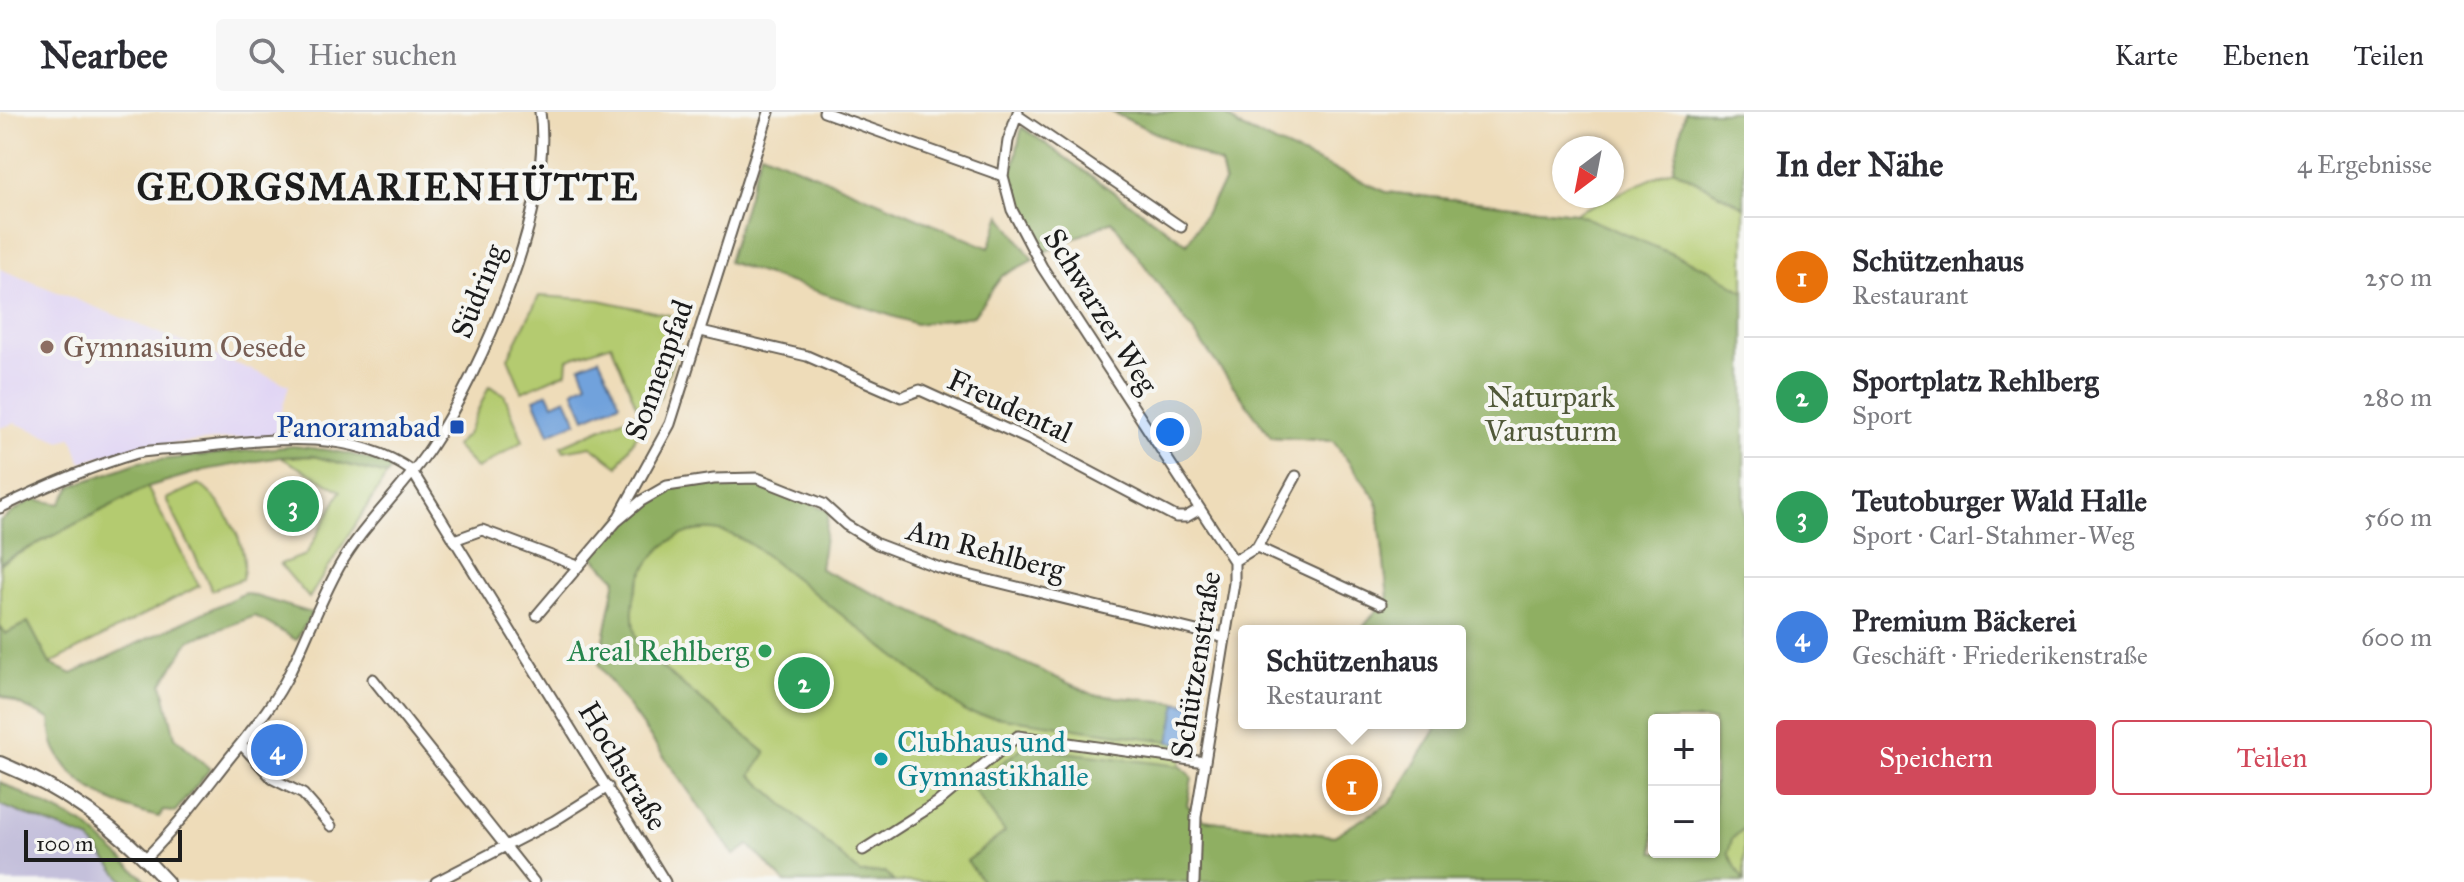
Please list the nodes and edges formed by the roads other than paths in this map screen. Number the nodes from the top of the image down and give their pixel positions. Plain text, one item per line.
1 (540, 112) edge
2 (769, 112) edge
3 (824, 112) edge
4 (1017, 114) edge
5 (1003, 176) junction
6 (1181, 227) dead end
7 (701, 331) junction
8 (412, 471) junction
9 (1296, 476) dead end
10 (0, 508) edge
11 (1200, 509) junction
12 (616, 522) junction
13 (454, 540) junction
14 (1257, 547) junction
15 (1234, 561) junction
16 (578, 566) junction
17 (1381, 604) dead end
18 (537, 615) dead end
19 (1225, 638) junction
20 (373, 679) dead end
21 (241, 744) junction
22 (1205, 762) junction
23 (0, 763) edge
24 (608, 787) junction
25 (331, 826) dead end
26 (505, 846) junction
27 (863, 850) dead end
28 (146, 858) junction
29 (167, 882) edge
30 (436, 882) edge
31 (534, 882) edge
32 (665, 882) edge
33 (1194, 882) edge

1 - 8 street, Südring
2 - 7 street, Sonnenpfad
3 - 5 street
4 - 5 street, Schwarzer Weg
4 - 6 street
5 - 11 street, Schwarzer Weg
7 - 11 street, Freudental
7 - 12 street, Sonnenpfad
8 - 10 street
8 - 13 street, Hochstraße
8 - 21 street, Südring
9 - 14 street, Schützenstraße
11 - 15 street, Schwarzer Weg
12 - 16 street, Sonnenpfad
12 - 19 street, Am Rehlberg
13 - 16 street
13 - 24 street, Hochstraße
14 - 15 street, Schützenstraße
14 - 17 street
15 - 19 street, Schützenstraße
16 - 18 street, Sonnenpfad
19 - 22 street, Schützenstraße
20 - 26 street
21 - 25 street
21 - 28 street, Südring
22 - 27 street
22 - 33 street, Schützenstraße
23 - 28 main road
24 - 26 street
24 - 32 street, Hochstraße
26 - 30 street
26 - 31 street
28 - 29 main road

